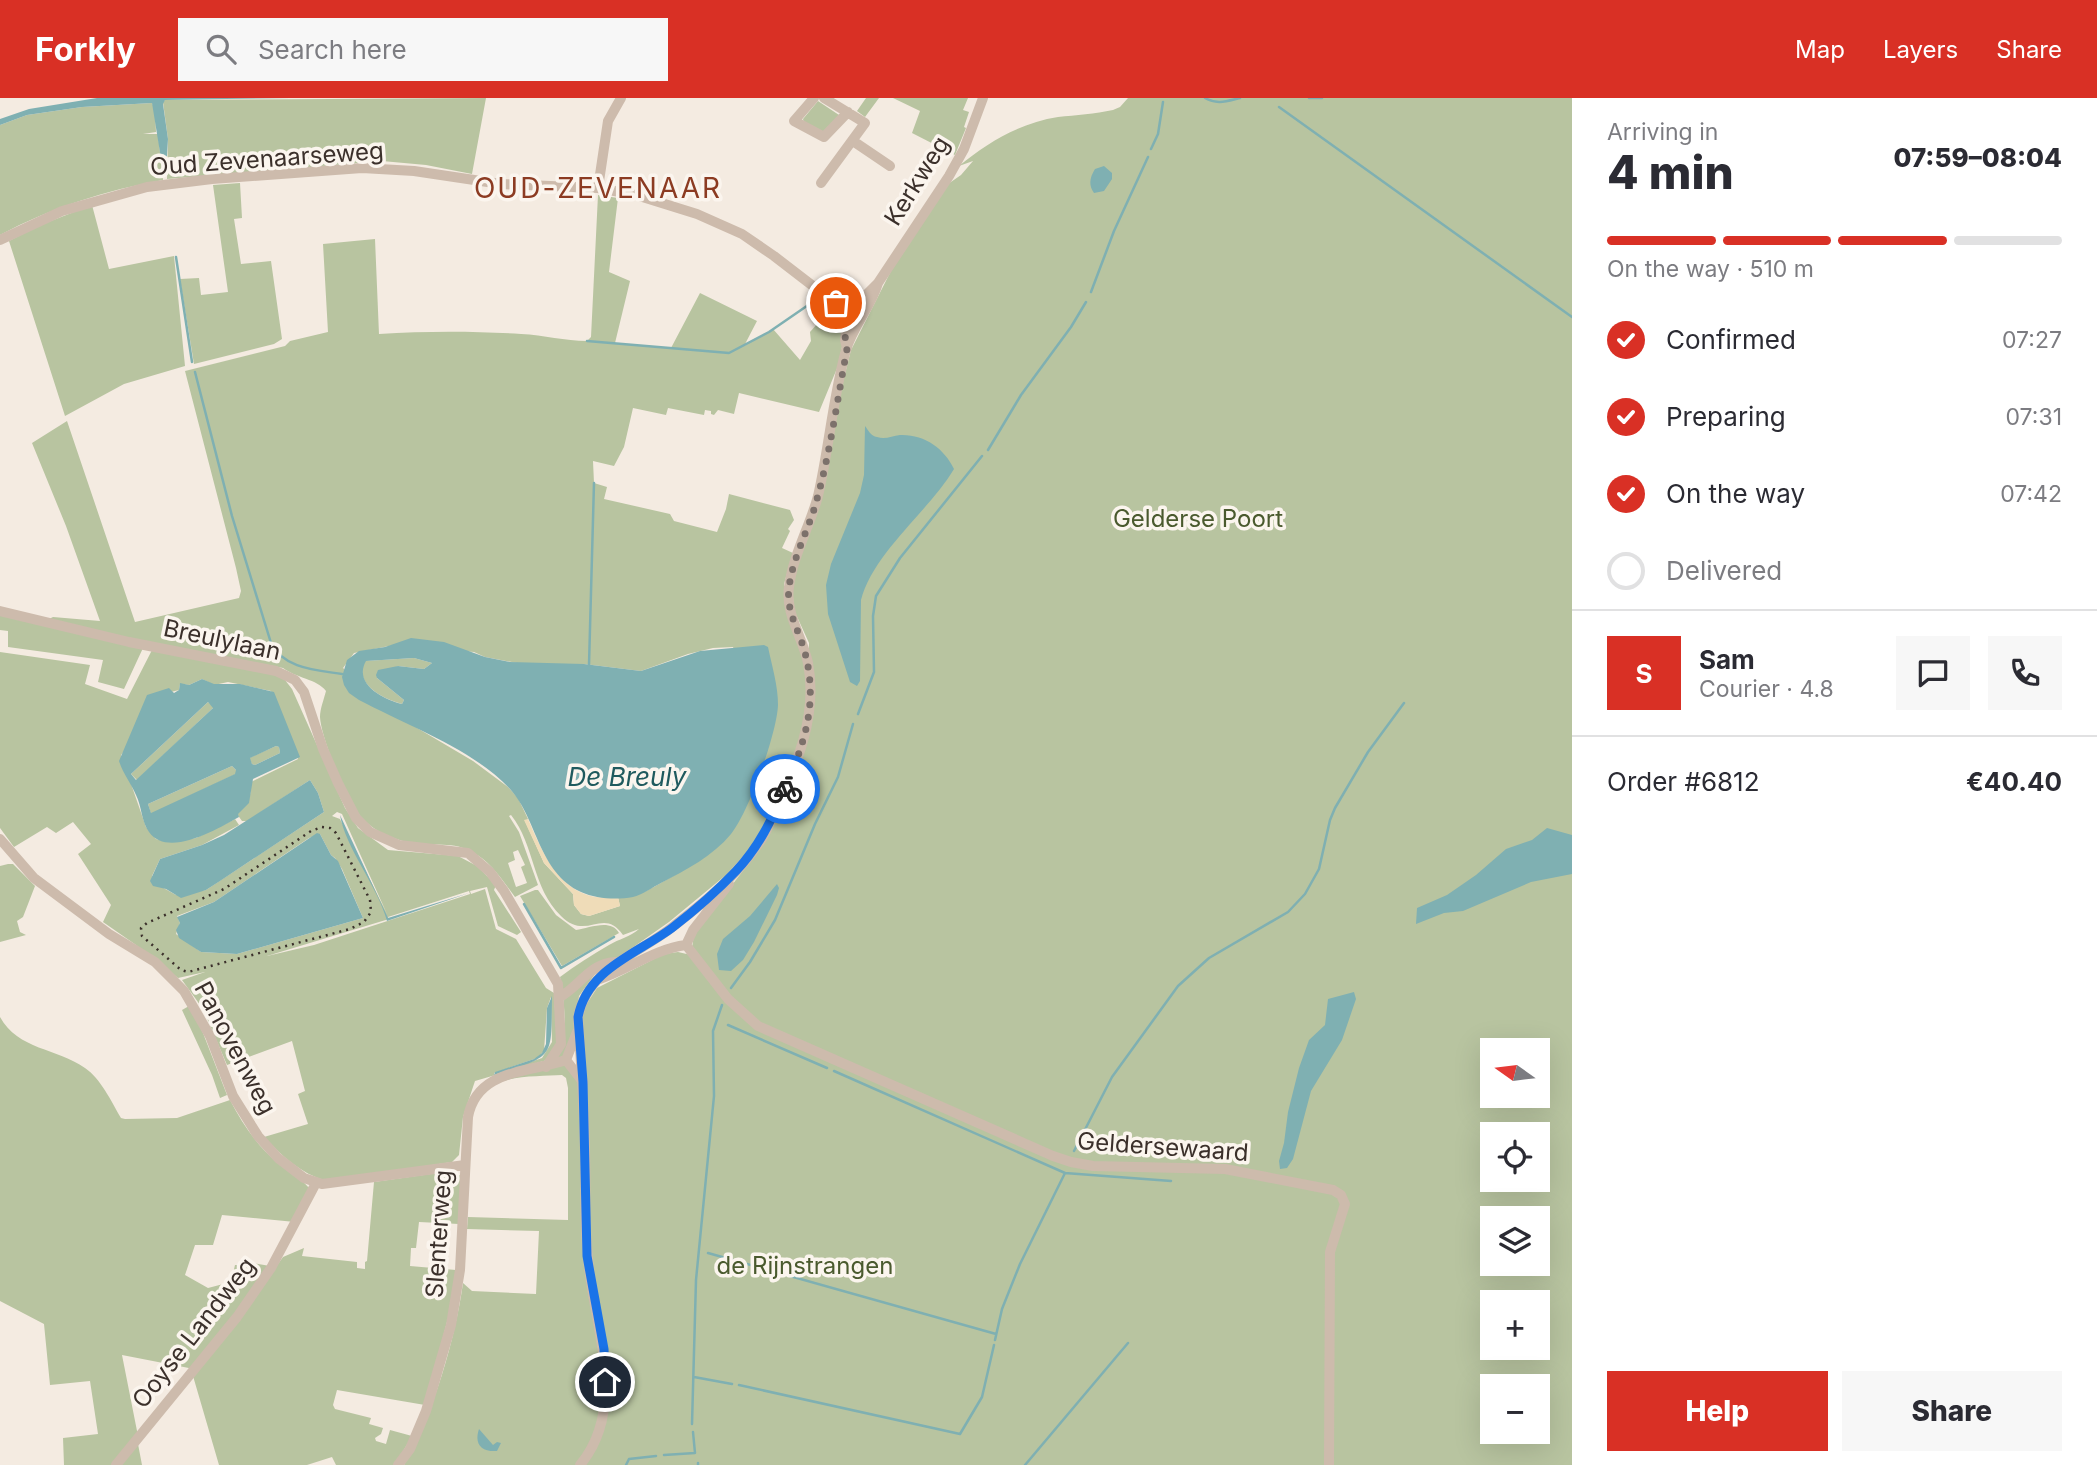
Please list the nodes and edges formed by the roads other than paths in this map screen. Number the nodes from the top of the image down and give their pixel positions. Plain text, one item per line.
1 (621, 98) edge
2 (814, 98) edge
3 (824, 98) edge
4 (983, 98) edge
5 (848, 112) junction
6 (853, 141) junction
7 (890, 166) dead end
8 (821, 183) dead end
9 (597, 188) junction
10 (0, 240) edge
11 (878, 283) junction
12 (848, 313) junction
13 (847, 349) junction
14 (0, 611) edge
15 (0, 839) edge
16 (736, 872) junction
17 (686, 945) junction
18 (619, 962) junction
19 (597, 980) junction
20 (560, 997) junction
21 (579, 1028) junction
22 (566, 1060) junction
23 (546, 1067) junction
24 (583, 1082) junction
25 (465, 1164) junction
26 (316, 1184) junction
27 (116, 1465) edge
28 (398, 1465) edge
29 (580, 1465) edge
30 (1329, 1465) edge

1 - 9 street
2 - 5 street
3 - 5 street
4 - 11 street, Kerkweg
5 - 6 street
6 - 7 street
6 - 8 street
9 - 10 street, Oud Zevenaarseweg
9 - 12 street, Oud Zevenaarseweg
11 - 12 street
11 - 13 street
12 - 13 street
13 - 16 street
14 - 20 street, Breulylaan
15 - 26 street, Panovenweg
16 - 17 street
16 - 18 street
17 - 19 street
17 - 30 street, Geldersewaard
18 - 19 street
18 - 20 street
19 - 21 street
20 - 23 street, Breulylaan
21 - 22 street
21 - 24 street
22 - 23 street, Slenterweg
22 - 24 street
23 - 25 street, Slenterweg
24 - 29 street
25 - 26 street
25 - 28 street, Slenterweg
26 - 27 street, Ooyse Landweg

